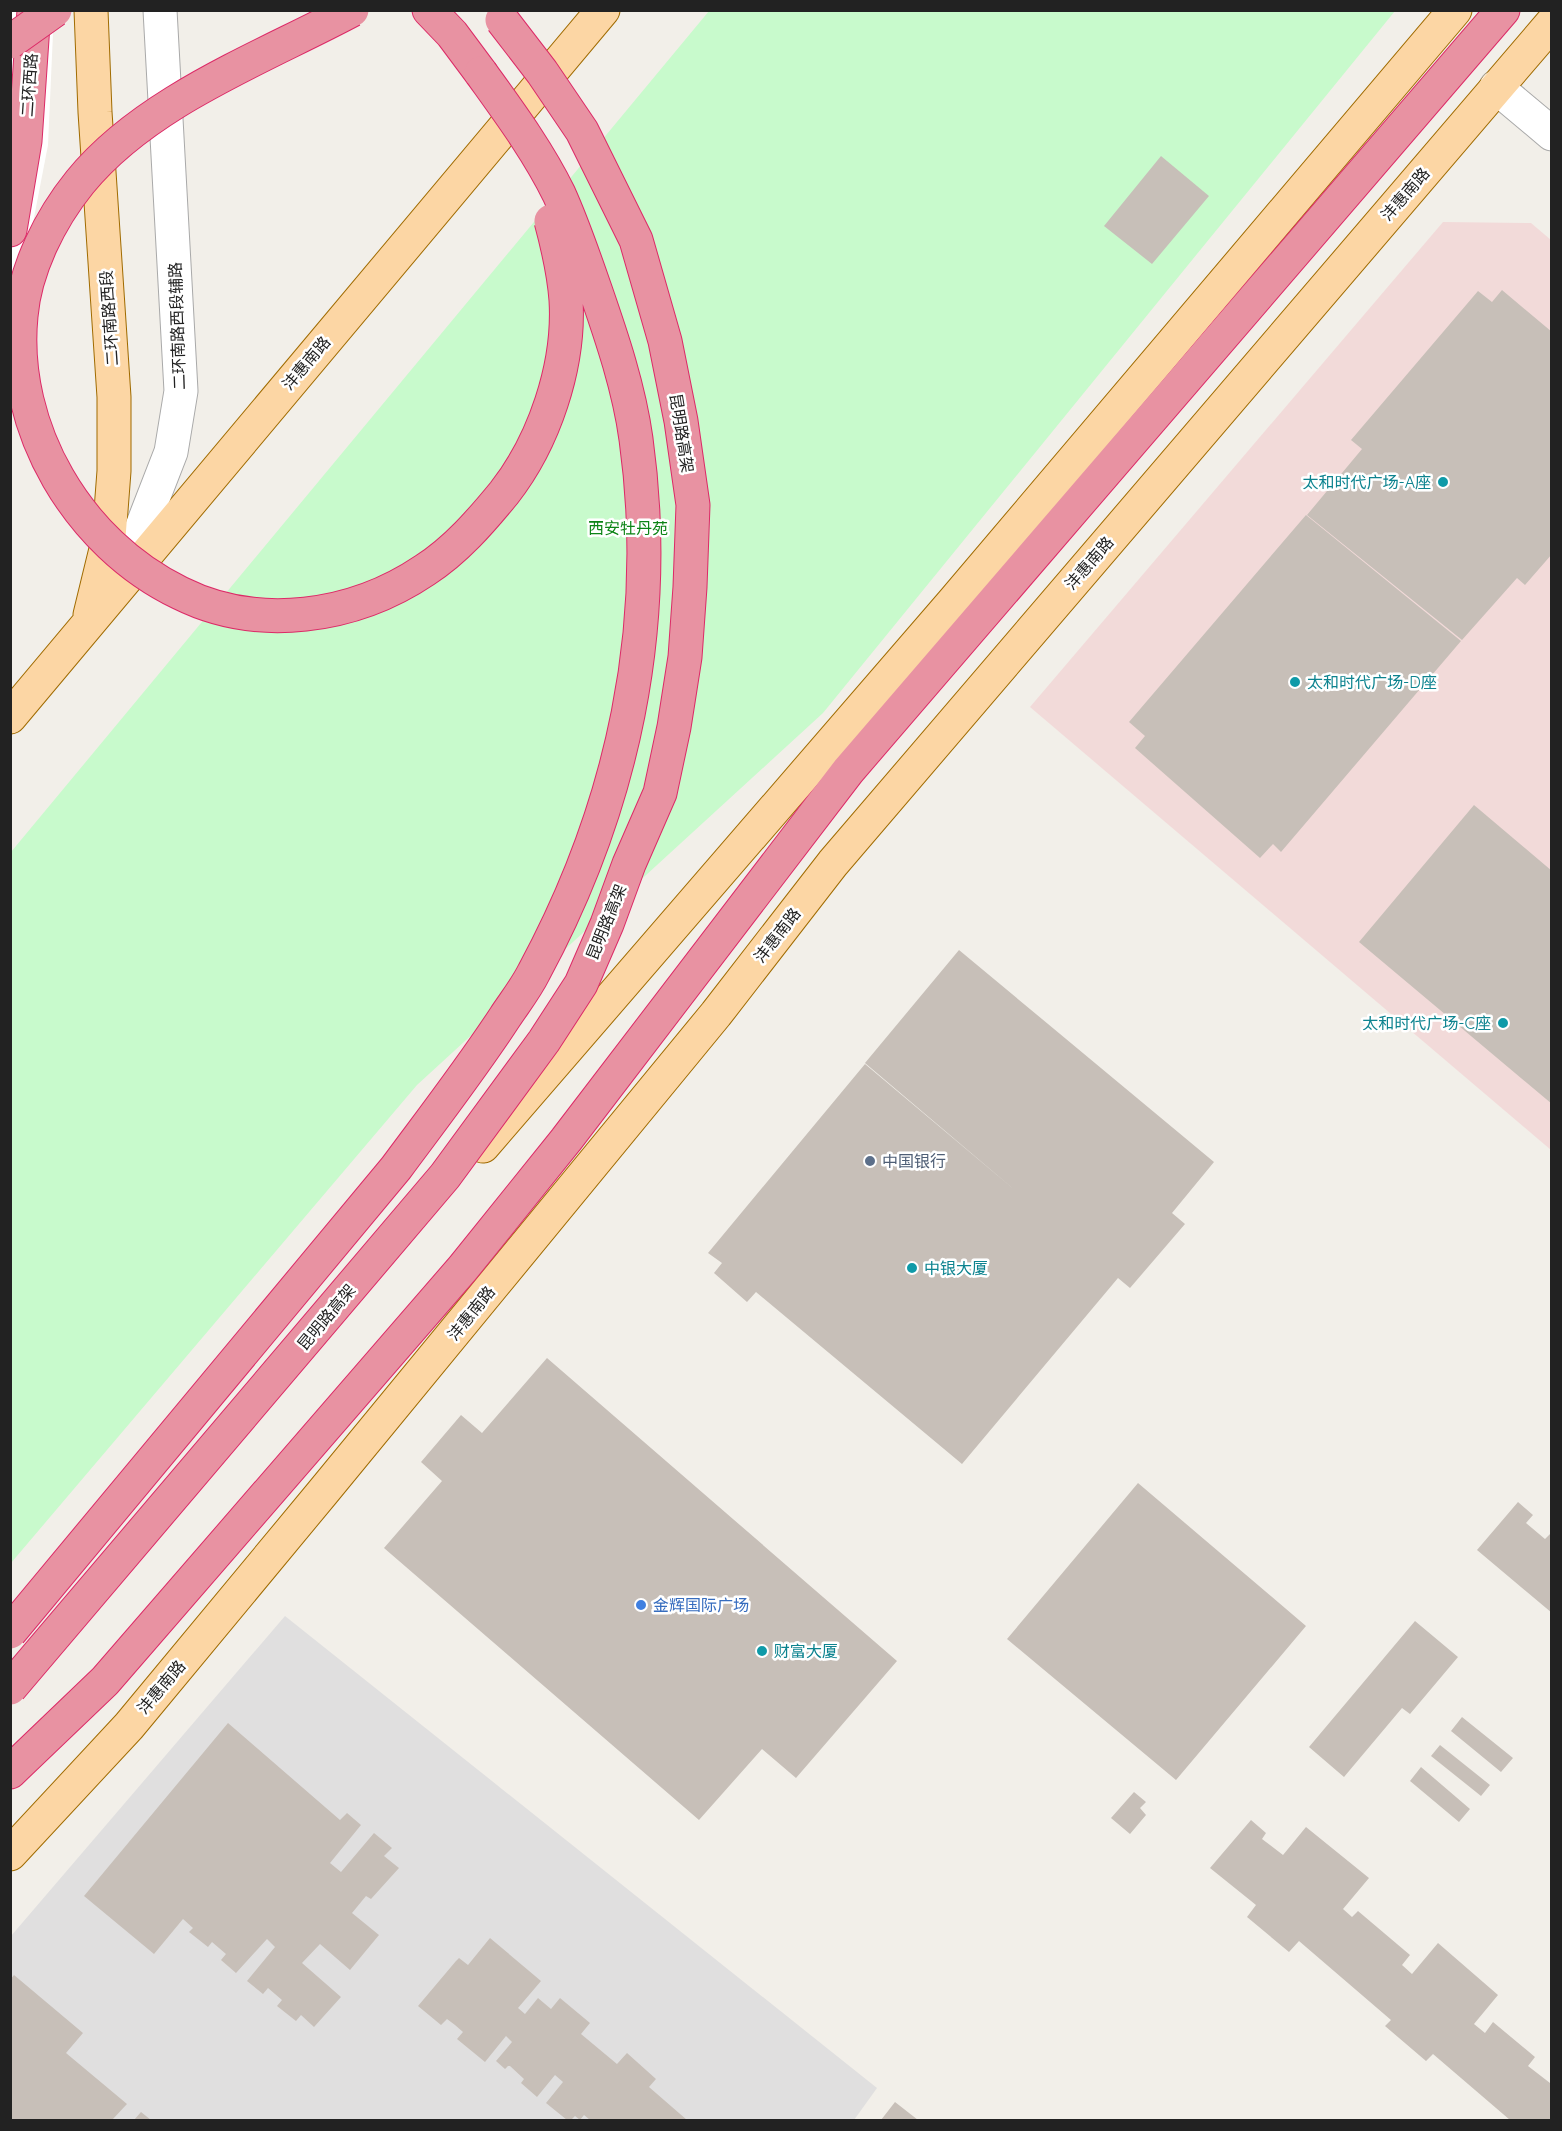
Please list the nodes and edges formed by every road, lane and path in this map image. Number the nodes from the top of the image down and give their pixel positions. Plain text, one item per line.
1 (34, 10) edge
2 (55, 10) edge
3 (91, 10) edge
4 (160, 10) edge
5 (352, 10) edge
6 (429, 10) edge
7 (494, 10) edge
8 (603, 10) edge
9 (1455, 10) edge
10 (1503, 10) edge
11 (1551, 22) edge
12 (10, 42) edge
13 (481, 73) junction
14 (1496, 87) junction
15 (1551, 134) edge
16 (10, 230) edge
17 (88, 622) junction
18 (10, 717) edge
19 (445, 1190) joint
20 (10, 1632) edge
21 (10, 1688) edge
22 (10, 1706) edge
23 (10, 1772) edge
24 (10, 1854) edge

1 - 16 highway, 二环西路
2 - 12 highway, bridge
3 - 17 main road, 二环南路西段
4 - 17 street, 二环南路西段辅路
5 - 13 highway, bridge
6 - 13 highway
7 - 21 highway, 昆明路高架, bridge
8 - 17 main road, 沣惠南路
9 - 19 main road
10 - 23 highway
11 - 14 main road, 沣惠南路
13 - 20 highway, bridge
14 - 15 street
14 - 24 main road, 沣惠南路
17 - 18 main road, 沣惠南路
19 - 22 highway

